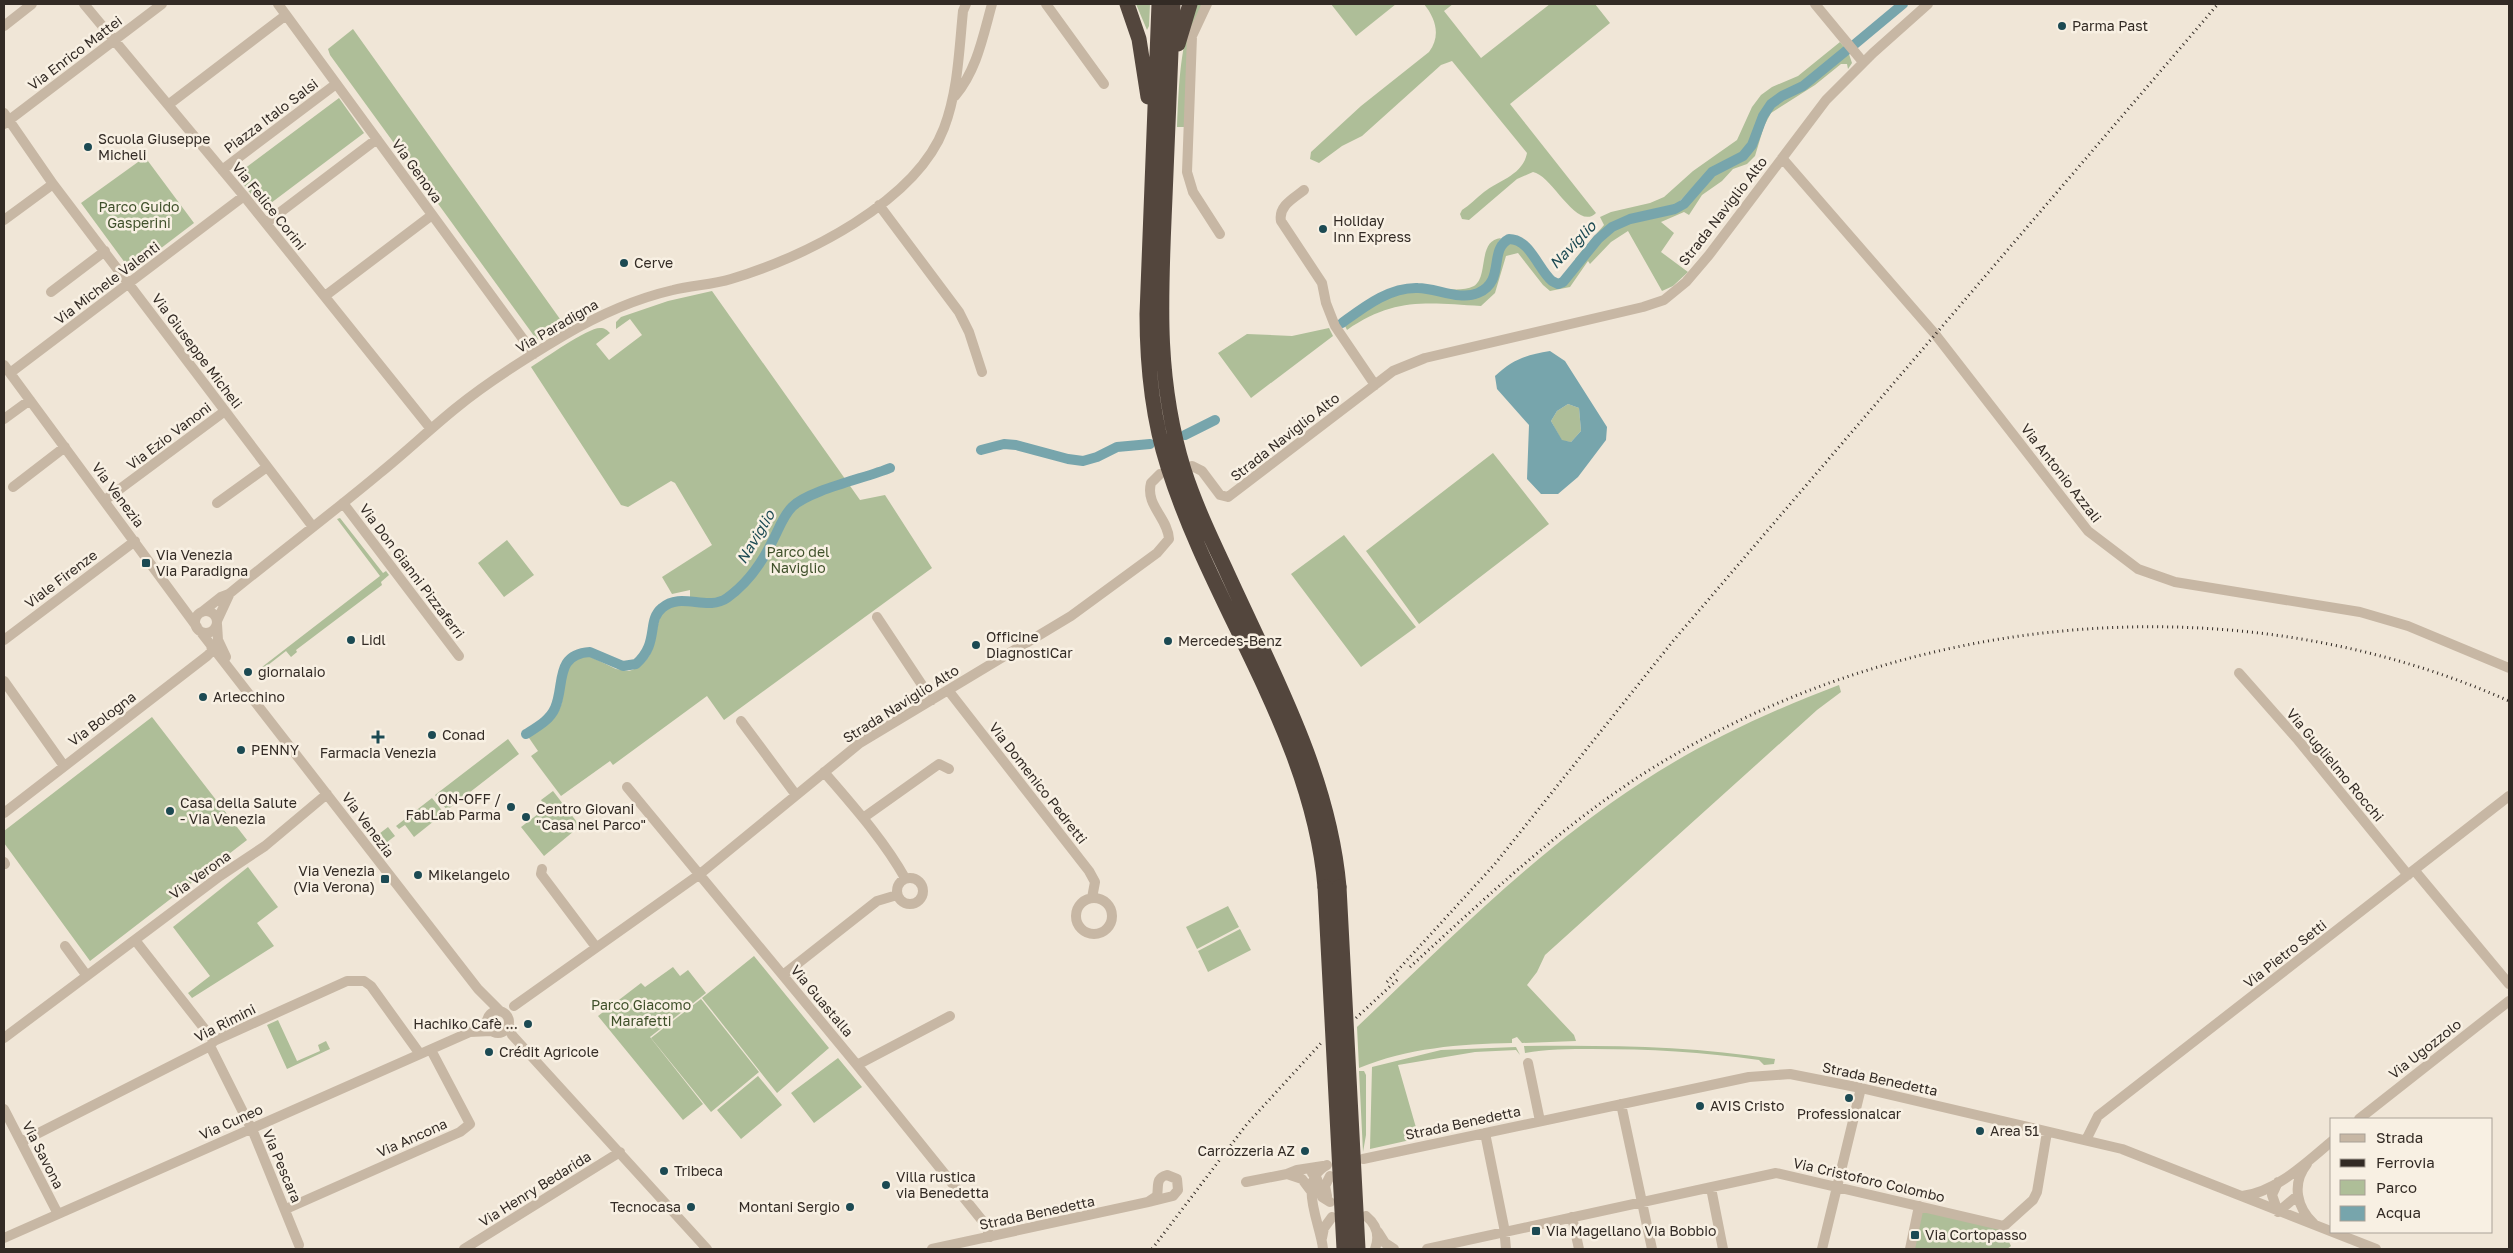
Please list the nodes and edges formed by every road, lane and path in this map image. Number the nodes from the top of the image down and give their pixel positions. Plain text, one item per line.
1 (32, 4) edge
2 (84, 4) edge
3 (162, 4) edge
4 (278, 4) edge
5 (992, 4) edge
6 (1046, 4) edge
7 (1127, 4) edge
8 (1159, 4) edge
9 (1173, 4) edge
10 (1190, 4) edge
11 (1207, 4) edge
12 (1815, 4) edge
13 (1928, 4) edge
14 (963, 6) edge
15 (286, 15) junction
16 (4, 26) edge
17 (114, 40) junction
18 (1864, 62) junction
19 (336, 84) junction
20 (1104, 84) dead end
21 (955, 96) junction
22 (168, 105) junction
23 (6, 119) edge
24 (1167, 137) junction
25 (377, 139) junction
26 (1782, 158) junction
27 (222, 170) junction
28 (53, 184) junction
29 (1304, 190) dead end
30 (244, 196) junction
31 (1151, 200) junction
32 (879, 206) junction
33 (432, 215) junction
34 (4, 220) edge
35 (266, 223) junction
36 (1220, 234) dead end
37 (105, 251) junction
38 (131, 284) junction
39 (51, 292) dead end
40 (325, 296) junction
41 (534, 354) junction
42 (7, 369) edge
43 (982, 372) dead end
44 (1375, 385) junction
45 (30, 400) junction
46 (225, 411) junction
47 (4, 419) edge
48 (431, 429) junction
49 (65, 447) junction
50 (1192, 466) dead end
51 (267, 467) junction
52 (1160, 474) dead end
53 (13, 487) dead end
54 (105, 500) junction
55 (217, 503) dead end
56 (343, 503) junction
57 (313, 527) junction
58 (135, 541) junction
59 (230, 593) junction
60 (184, 607) junction
61 (202, 612) junction
62 (877, 617) dead end
63 (217, 622) junction
64 (198, 629) junction
65 (4, 640) edge
66 (211, 644) junction
67 (459, 656) dead end
68 (2509, 668) edge
69 (2239, 673) dead end
70 (234, 674) junction
71 (4, 681) edge
72 (948, 690) junction
73 (932, 700) junction
74 (742, 721) dead end
75 (64, 766) junction
76 (949, 769) dead end
77 (824, 772) junction
78 (627, 787) dead end
79 (327, 794) junction
80 (796, 795) junction
81 (2509, 796) edge
82 (4, 813) edge
83 (862, 818) junction
84 (542, 869) dead end
85 (2412, 873) junction
86 (700, 874) junction
87 (905, 878) junction
88 (1332, 887) junction
89 (897, 895) junction
90 (1092, 898) dead end
91 (135, 940) junction
92 (65, 946) dead end
93 (596, 947) junction
94 (783, 975) junction
95 (87, 976) junction
96 (2509, 984) edge
97 (481, 993) junction
98 (2509, 1001) edge
99 (514, 1006) junction
100 (502, 1011) junction
101 (950, 1016) dead end
102 (488, 1024) junction
103 (508, 1029) junction
104 (4, 1038) edge
105 (212, 1043) junction
106 (431, 1050) junction
107 (420, 1054) junction
108 (1528, 1063) dead end
109 (857, 1065) junction
110 (1861, 1088) junction
111 (1621, 1104) junction
112 (4, 1109) edge
113 (2360, 1118) edge
114 (1540, 1121) junction
115 (251, 1128) junction
116 (2047, 1132) junction
117 (1485, 1133) junction
118 (2086, 1140) junction
119 (21, 1142) junction
120 (2330, 1143) edge
121 (620, 1152) junction
122 (2312, 1157) junction
123 (1363, 1159) dead end
124 (1300, 1169) junction
125 (1287, 1174) junction
126 (1315, 1176) junction
127 (1330, 1176) dead end
128 (1246, 1182) dead end
129 (2278, 1182) junction
130 (1838, 1186) junction
131 (1710, 1188) junction
132 (1312, 1194) junction
133 (2238, 1196) junction
134 (2297, 1196) junction
135 (1148, 1202) dead end
136 (1642, 1202) junction
137 (1920, 1206) junction
138 (286, 1209) junction
139 (2278, 1212) junction
140 (58, 1214) junction
141 (1366, 1216) dead end
142 (1332, 1217) dead end
143 (1572, 1217) junction
144 (2316, 1226) junction
145 (1376, 1229) junction
146 (2330, 1231) edge
147 (1504, 1232) junction
148 (2334, 1233) edge
149 (990, 1237) junction
150 (4, 1238) edge
151 (299, 1245) dead end
152 (1377, 1246) edge
153 (1323, 1247) edge
154 (464, 1249) edge
155 (707, 1249) edge
156 (932, 1249) edge
157 (1344, 1249) edge
158 (1358, 1249) edge
159 (1394, 1249) edge
160 (1427, 1249) edge
161 (1506, 1249) edge
162 (1579, 1249) edge
163 (1652, 1249) edge
164 (1723, 1249) edge
165 (1822, 1249) edge
166 (1910, 1249) edge
167 (2376, 1249) edge

1 - 16 street
2 - 17 street, Via Felice Corini
3 - 17 street, Via Enrico Mattei
4 - 15 street, Via Genova
5 - 21 street, Via Paradigna
6 - 20 street
7 - 31 highway
8 - 31 highway
9 - 24 highway
10 - 24 highway
11 - 36 street
12 - 18 street
13 - 18 street, Strada Naviglio Alto
14 - 21 street, Via Paradigna
15 - 19 street, Via Genova
15 - 22 street
17 - 22 street, Via Felice Corini
17 - 23 street, Via Enrico Mattei
18 - 26 street, Strada Naviglio Alto
19 - 25 street, Via Genova
19 - 27 street, Piazza Italo Salsi
21 - 32 street, Via Paradigna
22 - 27 street, Via Felice Corini
23 - 28 street, Via Giuseppe Micheli
24 - 88 highway
25 - 33 street, Via Genova
25 - 35 street
26 - 44 street, Strada Naviglio Alto
26 - 68 street, Via Antonio Azzali
27 - 30 street, Via Felice Corini
28 - 34 street
28 - 37 street, Via Giuseppe Micheli
29 - 44 street
30 - 35 street, Via Felice Corini
30 - 38 street, Via Michele Valenti
31 - 88 highway
32 - 41 street, Via Paradigna
32 - 43 street
33 - 40 street
33 - 41 street, Via Genova
35 - 40 street, Via Felice Corini
37 - 38 street, Via Giuseppe Micheli
37 - 39 street
38 - 42 street, Via Michele Valenti
38 - 46 street, Via Giuseppe Micheli
40 - 48 street, Via Felice Corini
41 - 48 street, Via Paradigna
42 - 45 street, Via Venezia
44 - 50 street, Strada Naviglio Alto
45 - 47 street
45 - 49 street, Via Venezia
46 - 51 street, Via Giuseppe Micheli
46 - 54 street, Via Ezio Vanoni
48 - 56 street, Via Paradigna
49 - 53 street
49 - 54 street, Via Venezia
51 - 55 street
51 - 57 street, Via Giuseppe Micheli
52 - 72 street, Strada Naviglio Alto
54 - 58 street, Via Venezia
56 - 57 street, Via Paradigna
56 - 67 street, Via Don Gianni Pizzaferri
57 - 59 street, Via Paradigna
58 - 60 street, Via Venezia
58 - 65 street, Viale Firenze
59 - 61 street, Via Paradigna
59 - 63 street, Via Paradigna
60 - 61 street
60 - 64 street, Via Venezia
61 - 63 street
61 - 64 street
62 - 73 street
63 - 64 street
63 - 70 street, Via Venezia
64 - 66 street, Via Venezia
66 - 70 street, Via Venezia
66 - 75 street, Via Bologna
69 - 85 street, Via Guglielmo Rocchi
70 - 79 street, Via Venezia
71 - 75 street
72 - 73 street, Strada Naviglio Alto
72 - 90 street, Via Domenico Pedretti
73 - 77 street, Strada Naviglio Alto
74 - 80 street
75 - 82 street, Via Bologna
76 - 83 street
77 - 80 street, Strada Naviglio Alto
77 - 83 street
78 - 86 street, Via Guastalla
79 - 91 street, Via Verona
79 - 97 street, Via Venezia
80 - 86 street, Strada Naviglio Alto
81 - 85 street, Via Pietro Setti
83 - 87 street
84 - 93 street
85 - 96 street, Via Guglielmo Rocchi
85 - 118 street, Via Pietro Setti
86 - 93 street, Strada Naviglio Alto
86 - 94 street, Via Guastalla
87 - 89 street
87 - 89 street
88 - 157 highway, bridge
88 - 158 highway, bridge
89 - 94 street
91 - 95 street, Via Verona
91 - 105 street, Via Pescara
92 - 95 street
93 - 99 street, Strada Naviglio Alto
94 - 109 street, Via Guastalla
95 - 104 street, Via Verona
97 - 100 street, Via Venezia
97 - 102 street, Via Venezia
98 - 113 street, Via Ugozzolo
99 - 100 street, Strada Naviglio Alto
99 - 103 street
100 - 102 street
100 - 103 street, Via Venezia
101 - 109 street
102 - 103 street
102 - 106 street, Via Cuneo
103 - 121 street, Via Venezia
105 - 107 street, Via Rimini
105 - 115 street, Via Pescara
105 - 119 street, Via Rimini
106 - 107 street, Via Cuneo
106 - 138 street, Via Ancona
107 - 115 street, Via Cuneo
108 - 114 street
109 - 149 street, Via Guastalla
110 - 111 street, Strada Benedetta
110 - 116 street, Strada Benedetta
110 - 130 street
111 - 114 street, Strada Benedetta
111 - 136 street
112 - 119 street, Via Savona
114 - 117 street, Strada Benedetta
115 - 138 street, Via Pescara
115 - 140 street, Via Cuneo
116 - 118 street, Strada Benedetta
116 - 137 street, Via Cristoforo Colombo
117 - 123 street, Strada Benedetta
117 - 147 street
118 - 133 street, Strada Benedetta
119 - 140 street, Via Savona
120 - 122 street
121 - 154 street, Via Henry Bedarida
121 - 155 street, Via Venezia
122 - 129 street
122 - 134 street
124 - 125 street
124 - 126 street
124 - 126 street
125 - 128 street
125 - 132 street
126 - 127 street
126 - 132 street
129 - 133 street
129 - 139 street
130 - 131 street, Via Cristoforo Colombo
130 - 137 street, Via Cristoforo Colombo
130 - 165 street
131 - 136 street, Via Cristoforo Colombo
131 - 164 street
132 - 153 street
133 - 139 street, Strada Benedetta
134 - 139 street
134 - 144 street
135 - 149 street, Strada Benedetta
136 - 143 street, Via Cristoforo Colombo
136 - 163 street
137 - 166 street
138 - 151 street, Via Pescara
139 - 144 street, Strada Benedetta
140 - 150 street, Via Cuneo
141 - 145 street
142 - 153 street
143 - 147 street, Via Cristoforo Colombo
143 - 162 street
144 - 146 street, Strada Benedetta
145 - 152 street
145 - 159 street
147 - 160 street, Via Cristoforo Colombo
147 - 161 street
148 - 167 street, Strada Benedetta
149 - 156 street, Strada Benedetta

